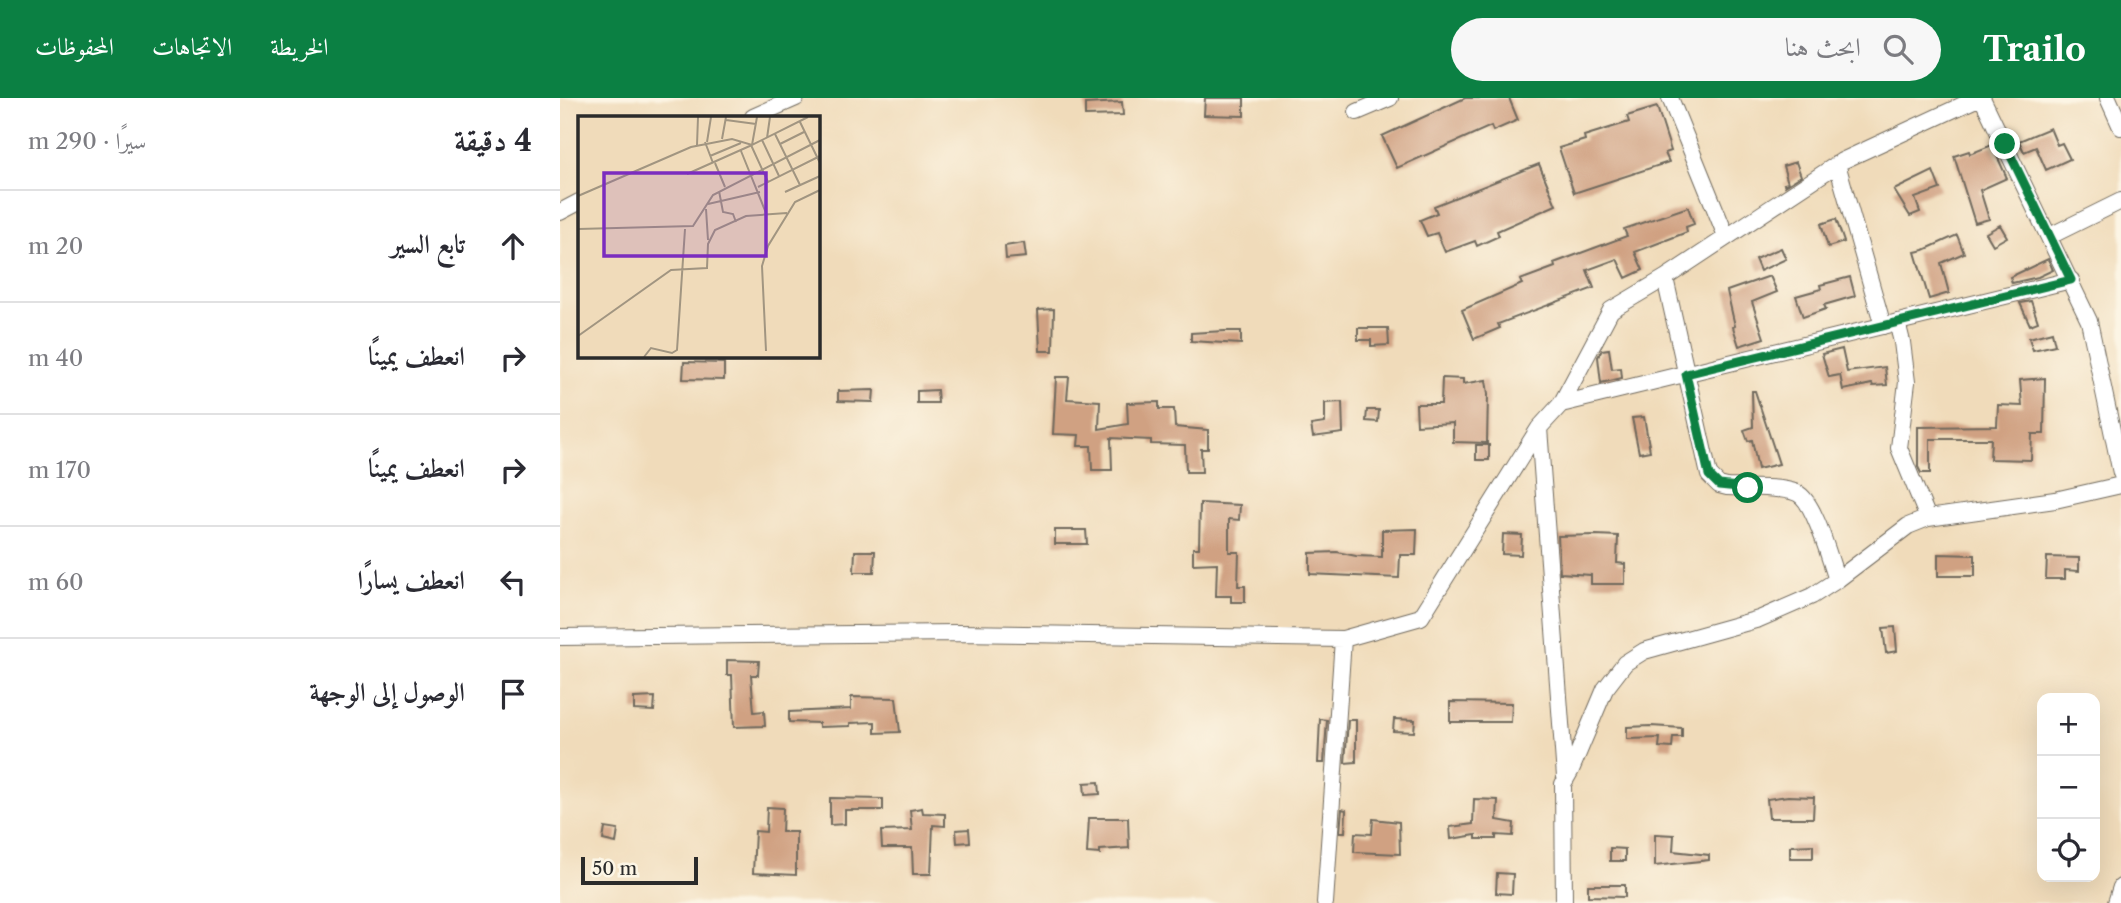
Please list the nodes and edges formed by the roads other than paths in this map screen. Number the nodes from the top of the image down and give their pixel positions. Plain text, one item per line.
1 (796, 98) edge
2 (1390, 98) edge
3 (1670, 98) edge
4 (1980, 98) edge
5 (2108, 98) edge
6 (1357, 112) dead end
7 (755, 116) edge
8 (2121, 127) edge
9 (1837, 164) junction
10 (2121, 201) edge
11 (578, 203) edge
12 (560, 212) edge
13 (1726, 236) junction
14 (2050, 236) junction
15 (1665, 278) junction
16 (2071, 280) junction
17 (1890, 324) junction
18 (1686, 374) junction
19 (1561, 404) junction
20 (1539, 428) junction
21 (2121, 473) edge
22 (2121, 485) edge
23 (1928, 518) junction
24 (1837, 580) junction
25 (560, 636) edge
26 (1343, 639) junction
27 (1565, 777) junction
28 (2121, 887) edge
29 (1325, 903) edge
30 (1564, 903) edge
31 (2116, 903) edge

1 - 7 street
2 - 6 street
3 - 13 street
4 - 9 street
4 - 14 street
5 - 8 street
9 - 13 street
9 - 17 street
10 - 14 street
11 - 12 street
13 - 15 street
14 - 16 street
15 - 18 street
15 - 19 street
16 - 17 street
16 - 21 street
17 - 18 street
17 - 23 street
18 - 19 street
18 - 24 street
19 - 20 street
20 - 26 street
20 - 27 street
22 - 23 street
23 - 24 street
24 - 27 street
25 - 26 street
26 - 29 street
27 - 30 street
28 - 31 street

